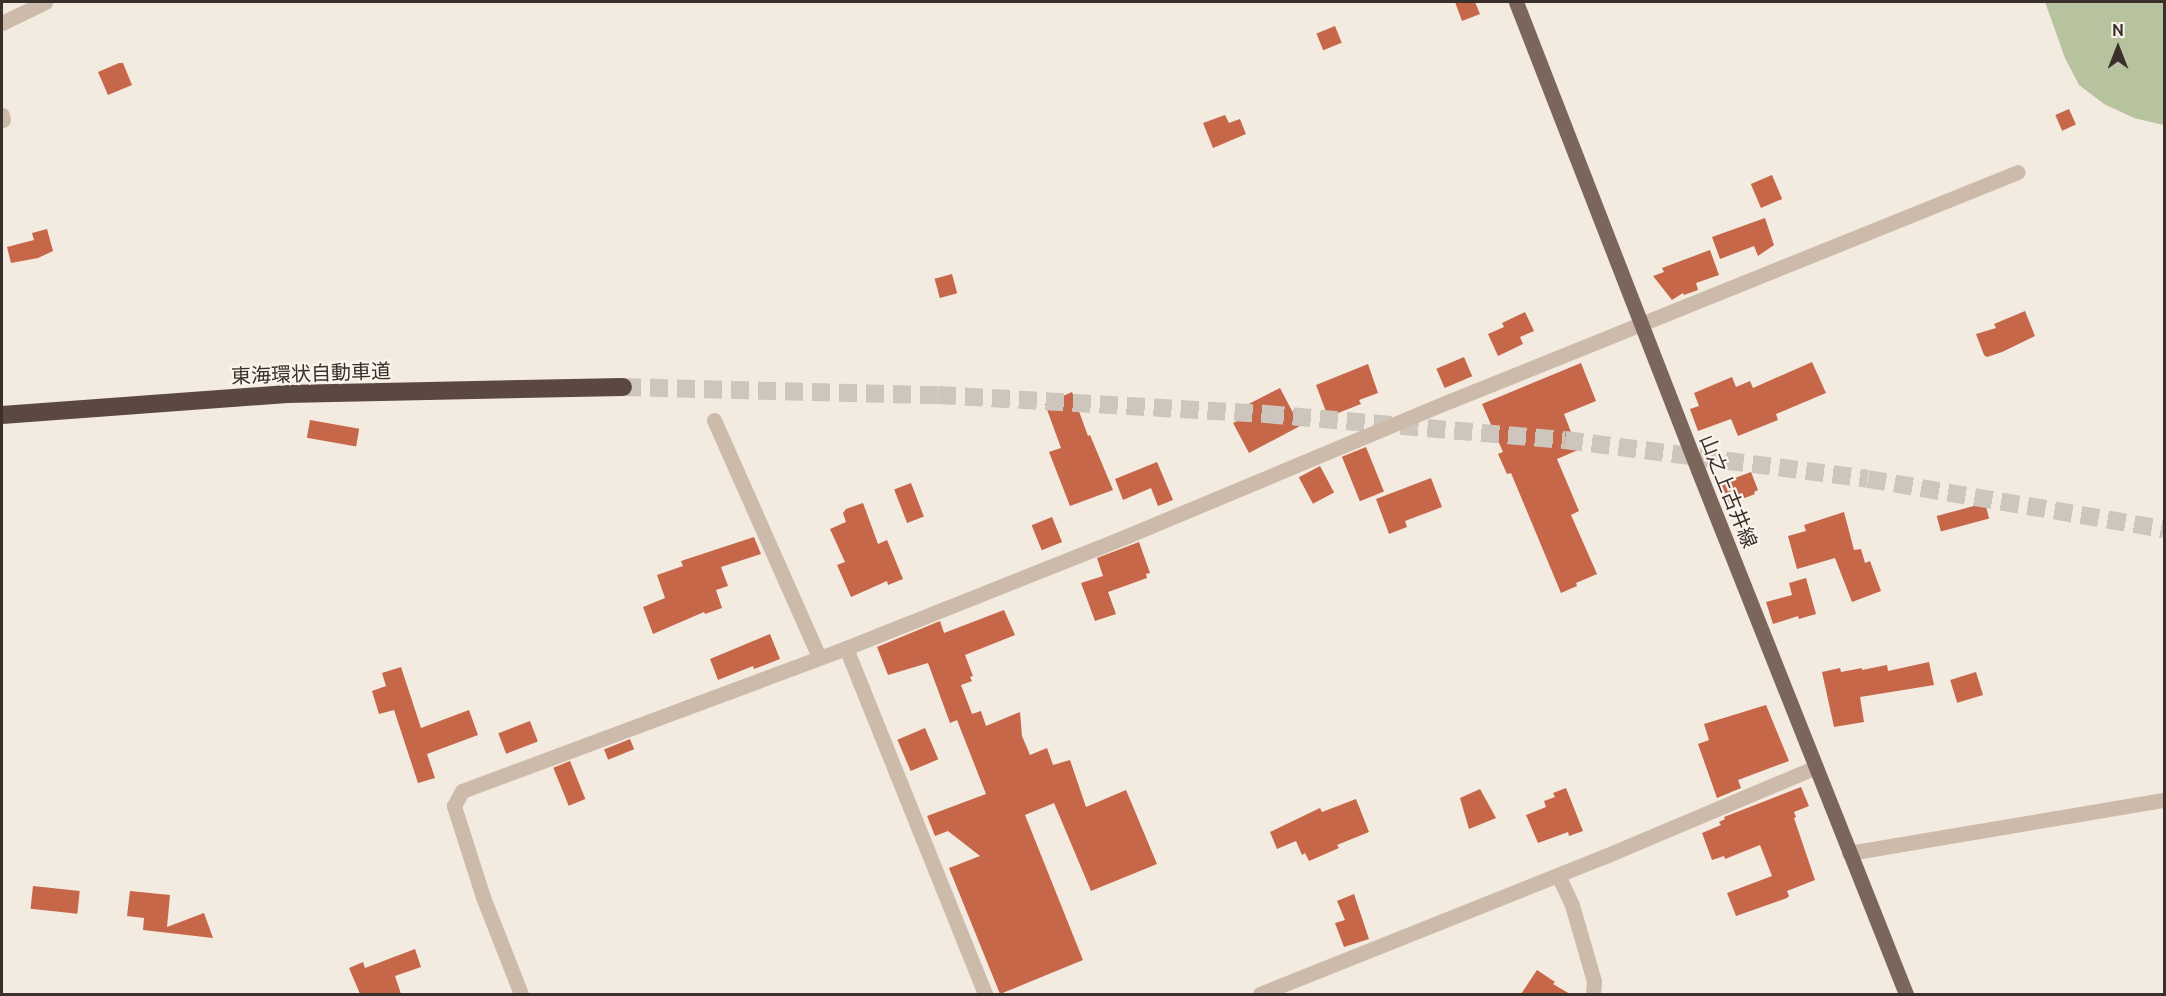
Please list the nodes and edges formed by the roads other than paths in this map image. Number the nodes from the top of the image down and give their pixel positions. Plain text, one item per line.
1 (45, 2) edge
2 (1516, 2) edge
3 (2, 23) edge
4 (2018, 172) dead end
5 (1642, 323) junction
6 (623, 387) tunnel mouth
7 (2, 415) edge
8 (714, 420) dead end
9 (846, 648) junction
10 (819, 657) junction
11 (1816, 767) junction
12 (2164, 800) edge
13 (1849, 853) junction
14 (1558, 875) junction
15 (521, 994) edge
16 (985, 994) edge
17 (1260, 994) edge
18 (1593, 994) edge
19 (1906, 994) edge

1 - 3 street
2 - 5 main road, 山之上古井線
4 - 5 street
5 - 9 street
5 - 11 main road, 山之上古井線
6 - 7 highway, 東海環状自動車道
8 - 10 street
9 - 10 street
9 - 16 street
10 - 15 street
11 - 13 main road, 山之上古井線
11 - 14 street
12 - 13 street
13 - 19 main road, 山之上古井線
14 - 17 street
14 - 18 street

